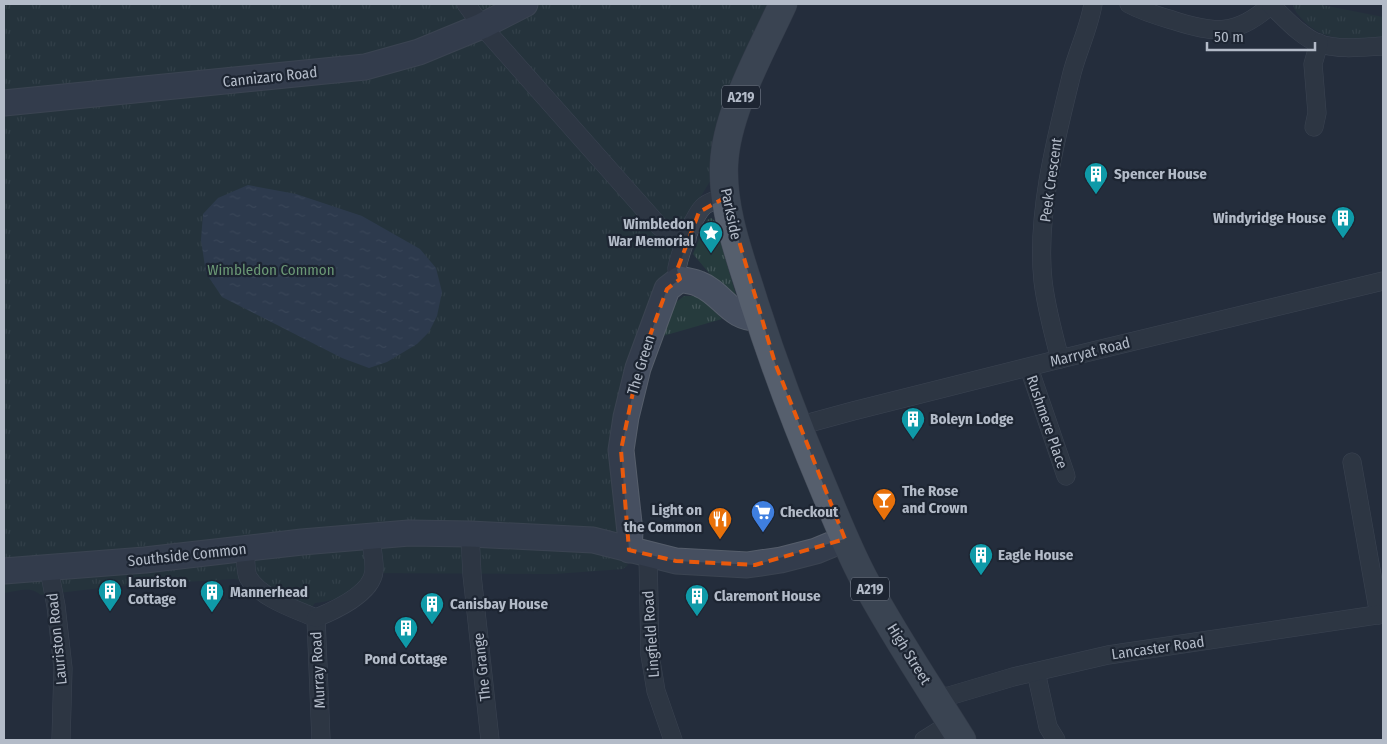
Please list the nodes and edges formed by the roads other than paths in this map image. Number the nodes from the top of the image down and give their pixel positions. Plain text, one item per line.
1 (466, 4) edge
2 (524, 4) edge
3 (783, 4) edge
4 (1093, 4) edge
5 (1128, 4) edge
6 (1272, 4) edge
7 (482, 26) junction
8 (1319, 43) junction
9 (1383, 46) edge
10 (4, 103) edge
11 (1314, 127) dead end
12 (726, 197) junction
13 (687, 239) junction
14 (680, 279) junction
15 (1383, 281) edge
16 (760, 318) junction
17 (1060, 359) junction
18 (1029, 368) junction
19 (798, 426) junction
20 (1352, 462) dead end
21 (1066, 476) dead end
22 (470, 534) junction
23 (370, 536) junction
24 (845, 539) junction
25 (245, 549) junction
26 (638, 552) junction
27 (49, 569) junction
28 (4, 571) edge
29 (1381, 615) edge
30 (316, 618) junction
31 (1036, 672) junction
32 (936, 697) junction
33 (957, 731) edge
34 (61, 740) edge
35 (322, 740) edge
36 (490, 740) edge
37 (672, 740) edge
38 (924, 740) edge
39 (1056, 740) edge

1 - 7 street
2 - 7 street, Cannizaro Road
3 - 12 main road, Parkside / A219
4 - 17 street, Peek Crescent
5 - 6 street
6 - 8 street
7 - 10 street, Cannizaro Road
7 - 13 street
8 - 9 street
8 - 11 street
12 - 13 street
12 - 16 main road, Parkside / A219
13 - 14 street
14 - 16 street
14 - 26 street, The Green
15 - 17 street, Marryat Road
16 - 19 main road, Parkside / A219
17 - 18 street, Marryat Road
18 - 19 street, Marryat Road
18 - 21 street, Rushmere Place
19 - 24 main road, High Street / A219
20 - 29 street
22 - 23 street, Southside Common
22 - 26 street, Southside Common
22 - 36 street, The Grange
23 - 25 street, Southside Common
23 - 30 street
24 - 26 street
24 - 32 main road, High Street / A219
25 - 27 street, Southside Common
25 - 30 street, Murray Road
26 - 37 street, Lingfield Road
27 - 28 street, Southside Common
27 - 34 street, Lauriston Road
29 - 31 street, Lancaster Road
30 - 35 street, Murray Road
31 - 32 street, Lancaster Road
31 - 39 street
32 - 33 main road, High Street / A219
33 - 38 street

